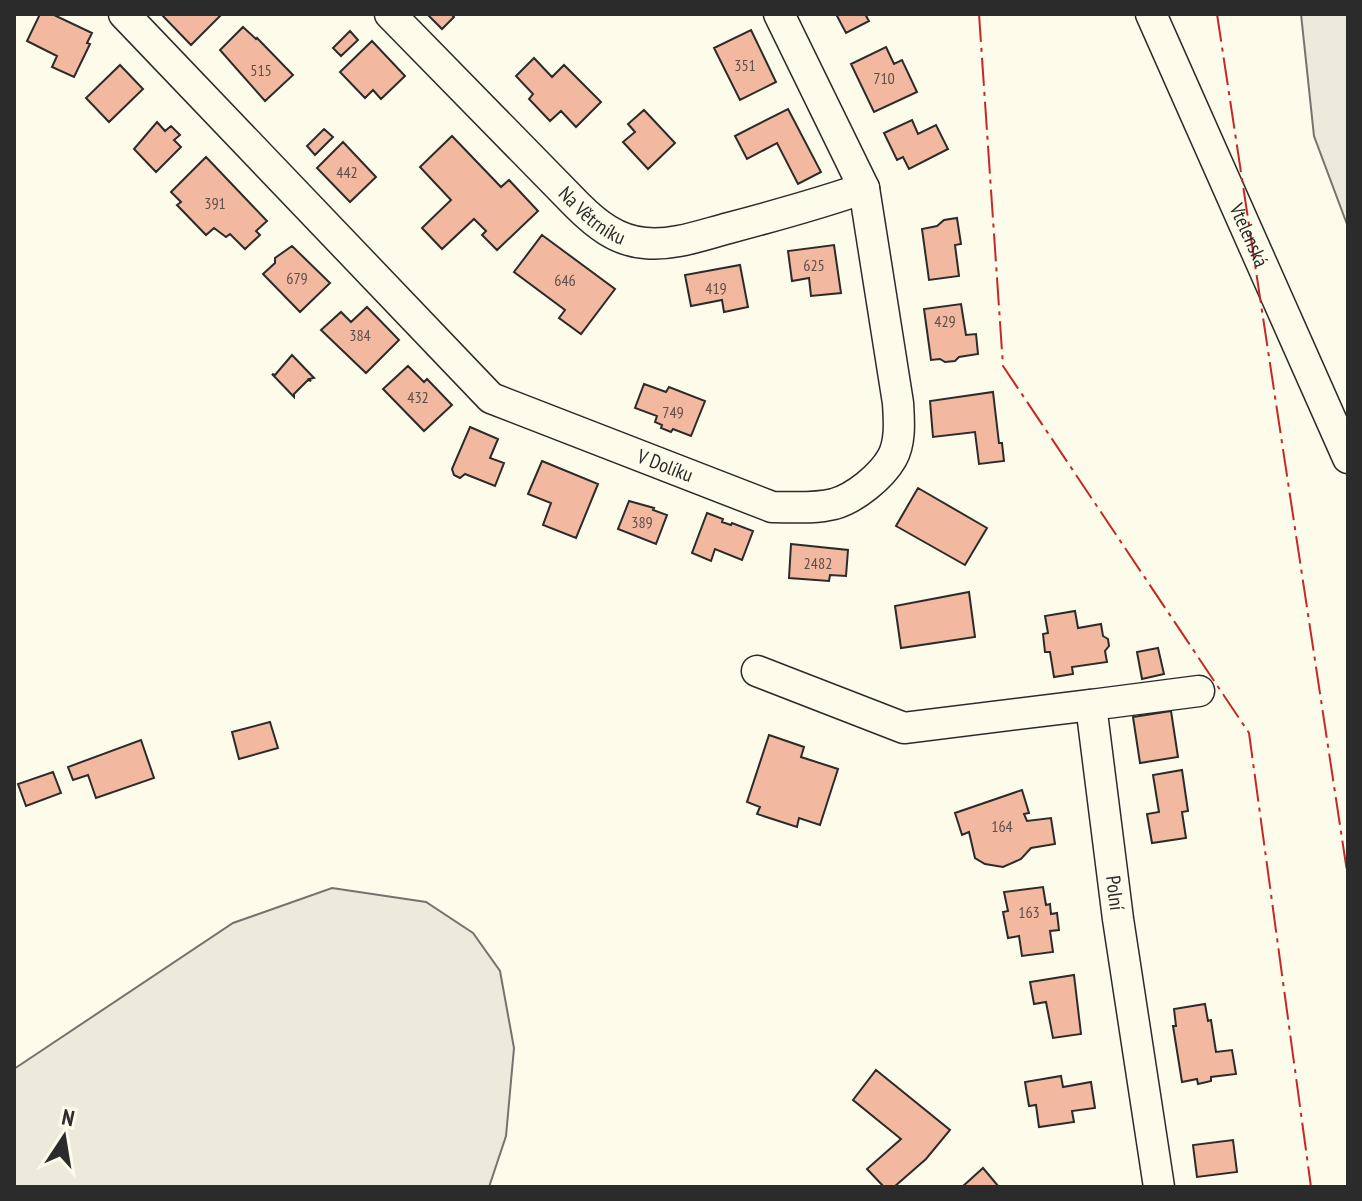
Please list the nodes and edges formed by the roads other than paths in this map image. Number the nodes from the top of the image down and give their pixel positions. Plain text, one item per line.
1 (124, 14) edge
2 (390, 14) edge
3 (779, 14) edge
4 (1151, 14) edge
5 (864, 188) junction
6 (1348, 458) edge
7 (757, 671) dead end
8 (1199, 691) dead end
9 (1091, 705) junction
10 (1159, 1187) edge

1 - 5 street, V Dolíku
2 - 5 street, Na Větrníku
3 - 5 street, V Dolíku
4 - 6 street, Vtelenská
7 - 9 street
8 - 9 street
9 - 10 street, Polní

